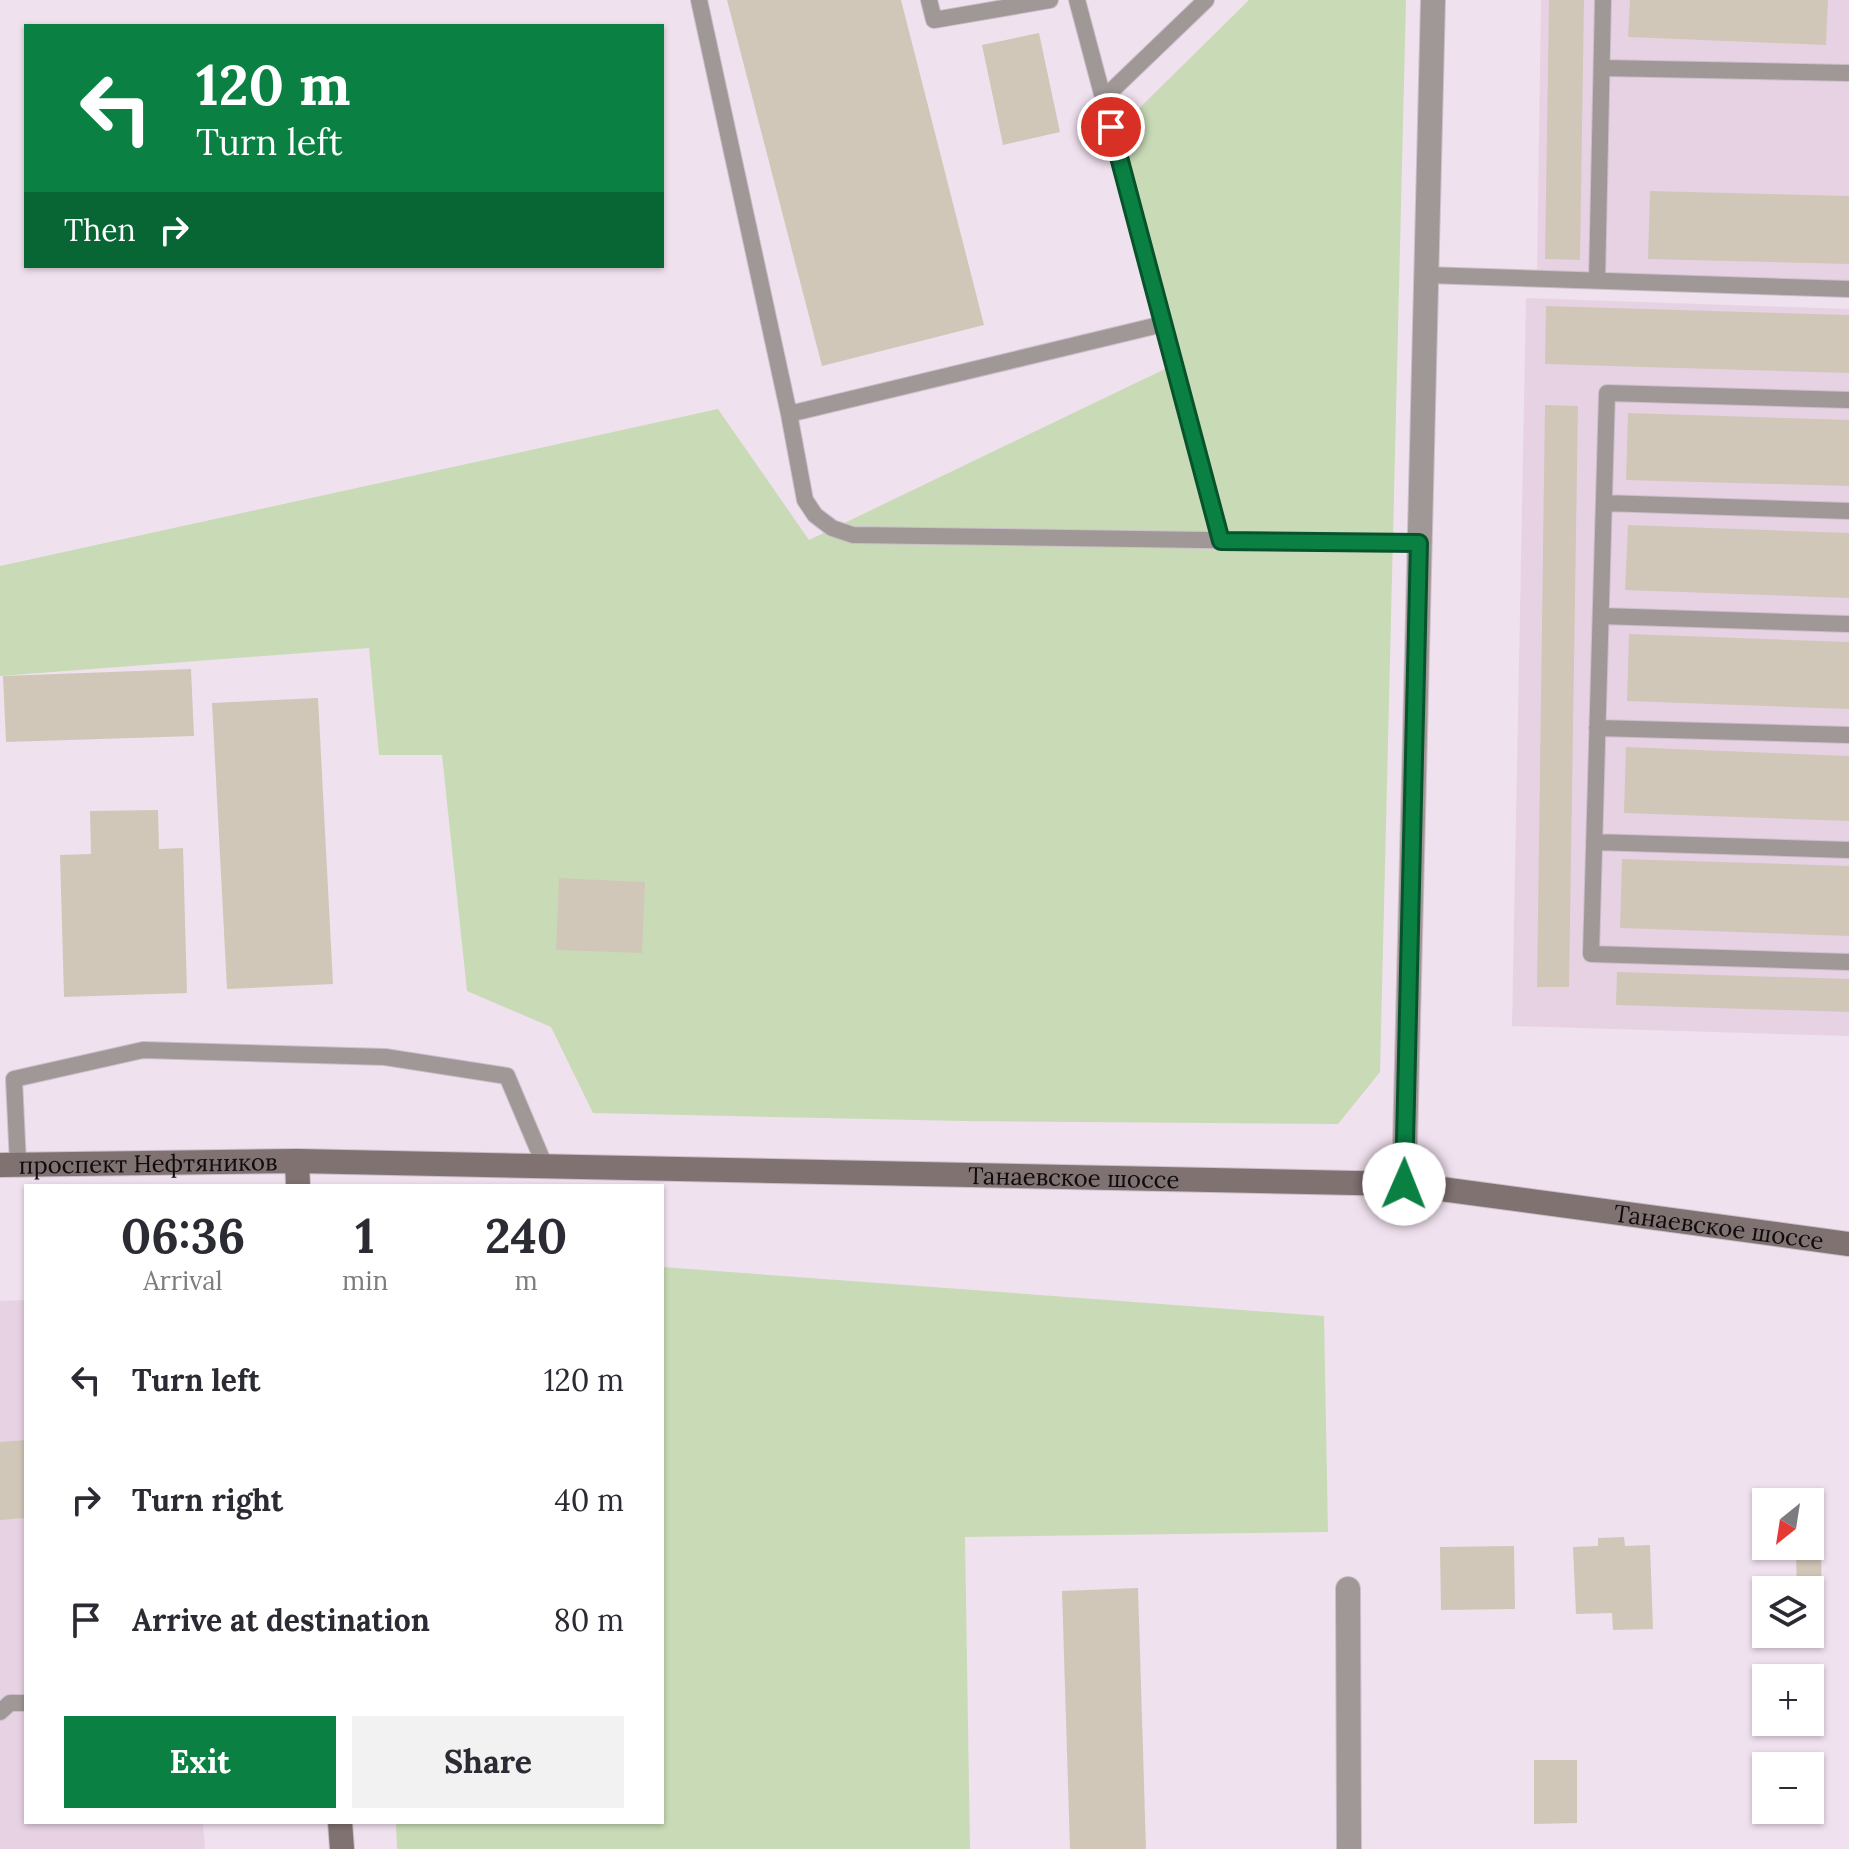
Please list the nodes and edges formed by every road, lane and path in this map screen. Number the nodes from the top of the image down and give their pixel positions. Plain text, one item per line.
1 (699, 0) edge
2 (929, 0) edge
3 (1050, 0) edge
4 (1077, 0) edge
5 (1206, 0) edge
6 (1433, 0) edge
7 (1603, 0) edge
8 (1602, 68) junction
9 (1849, 73) edge
10 (1104, 98) junction
11 (1426, 275) junction
12 (1597, 280) junction
13 (1849, 289) edge
14 (1163, 324) junction
15 (1849, 400) edge
16 (789, 414) junction
17 (1604, 503) junction
18 (1849, 511) edge
19 (1221, 541) junction
20 (1419, 543) junction
21 (1601, 616) junction
22 (1849, 624) edge
23 (1597, 728) junction
24 (1849, 735) edge
25 (1594, 842) junction
26 (1849, 850) edge
27 (1849, 962) edge
28 (297, 1161) junction
29 (9, 1164) edge
30 (545, 1166) junction
31 (298, 1184) edge
32 (1404, 1184) junction
33 (1849, 1244) edge
34 (1348, 1589) dead end
35 (24, 1703) edge
36 (0, 1712) edge
37 (340, 1824) edge
38 (342, 1849) edge
39 (1349, 1849) edge

1 - 16 lane
2 - 3 lane
4 - 10 lane
5 - 10 lane
6 - 11 street
7 - 8 lane
8 - 9 lane
8 - 12 lane
10 - 14 lane
11 - 12 lane
11 - 20 street
12 - 13 lane
14 - 16 lane
14 - 19 lane
15 - 17 lane
16 - 19 lane
17 - 18 lane
17 - 21 lane
19 - 20 lane
20 - 32 street
21 - 22 lane
21 - 23 lane
23 - 24 lane
23 - 25 lane
25 - 26 lane
25 - 27 lane
28 - 29 street, проспект Нефтяников
28 - 30 street, Танаевское шоссе
28 - 31 street
29 - 30 lane
30 - 32 street, Танаевское шоссе
32 - 33 street, Танаевское шоссе
34 - 39 street
35 - 36 lane
37 - 38 street

